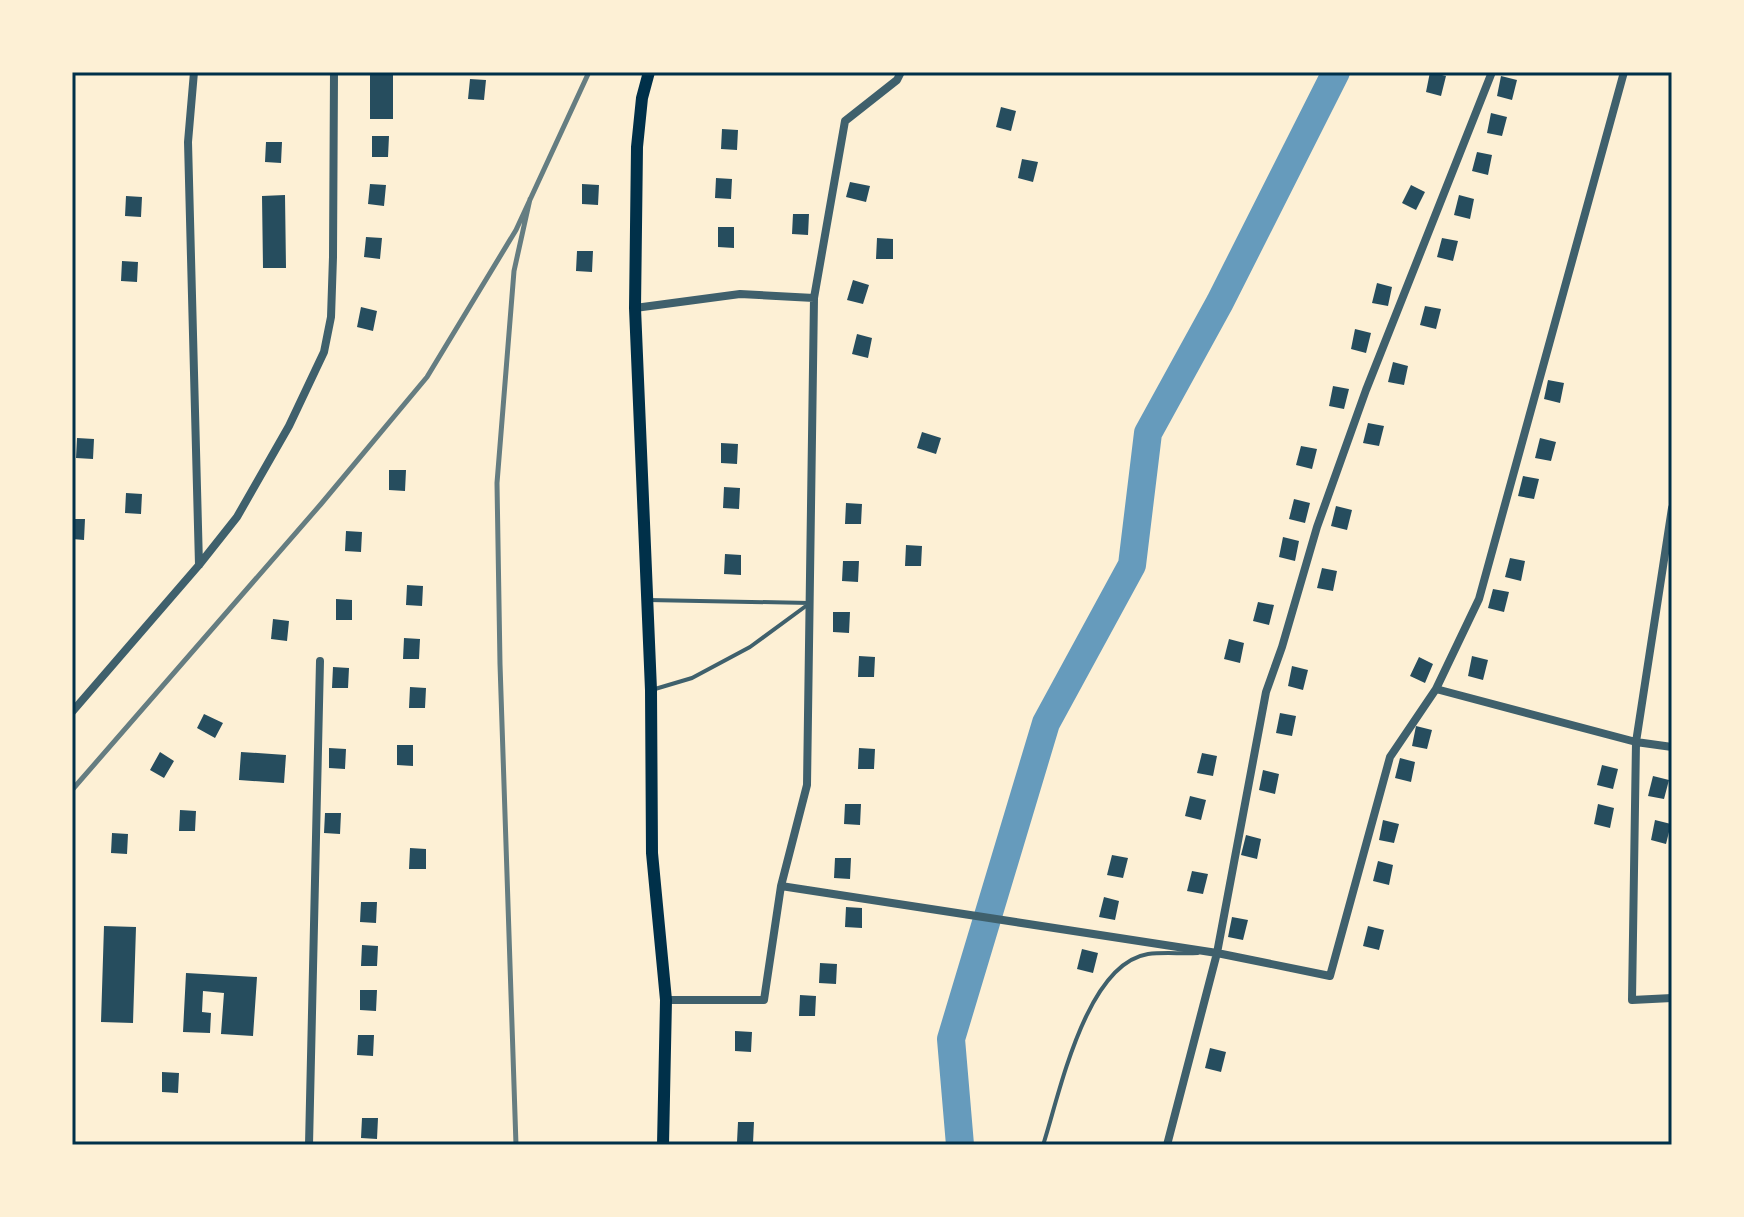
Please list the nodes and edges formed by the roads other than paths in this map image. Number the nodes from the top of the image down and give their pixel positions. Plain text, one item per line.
1 (194, 72) edge
2 (334, 72) edge
3 (649, 72) edge
4 (901, 72) edge
5 (1492, 72) edge
6 (1624, 72) edge
7 (814, 298) junction
8 (635, 308) junction
9 (1672, 508) edge
10 (199, 565) junction
11 (646, 600) junction
12 (810, 603) junction
13 (320, 661) dead end
14 (1436, 689) junction
15 (651, 690) junction
16 (72, 712) edge
17 (1636, 742) junction
18 (1672, 747) edge
19 (781, 886) junction
20 (1217, 953) junction
21 (1672, 998) edge
22 (666, 1000) junction
23 (1044, 1142) dead end
24 (309, 1145) edge
25 (663, 1145) edge
26 (1167, 1145) edge

1 - 10 street
2 - 10 street
3 - 8 main road
4 - 7 street
5 - 20 street
6 - 14 street
7 - 8 street
7 - 12 street
8 - 11 main road
9 - 17 street
10 - 16 street
11 - 12 lane
11 - 15 main road
12 - 15 lane
12 - 19 street
13 - 24 street
14 - 17 street
14 - 20 street
15 - 22 main road
17 - 18 street
17 - 21 street
19 - 20 street
19 - 22 street
20 - 23 lane
20 - 26 street
22 - 25 main road

